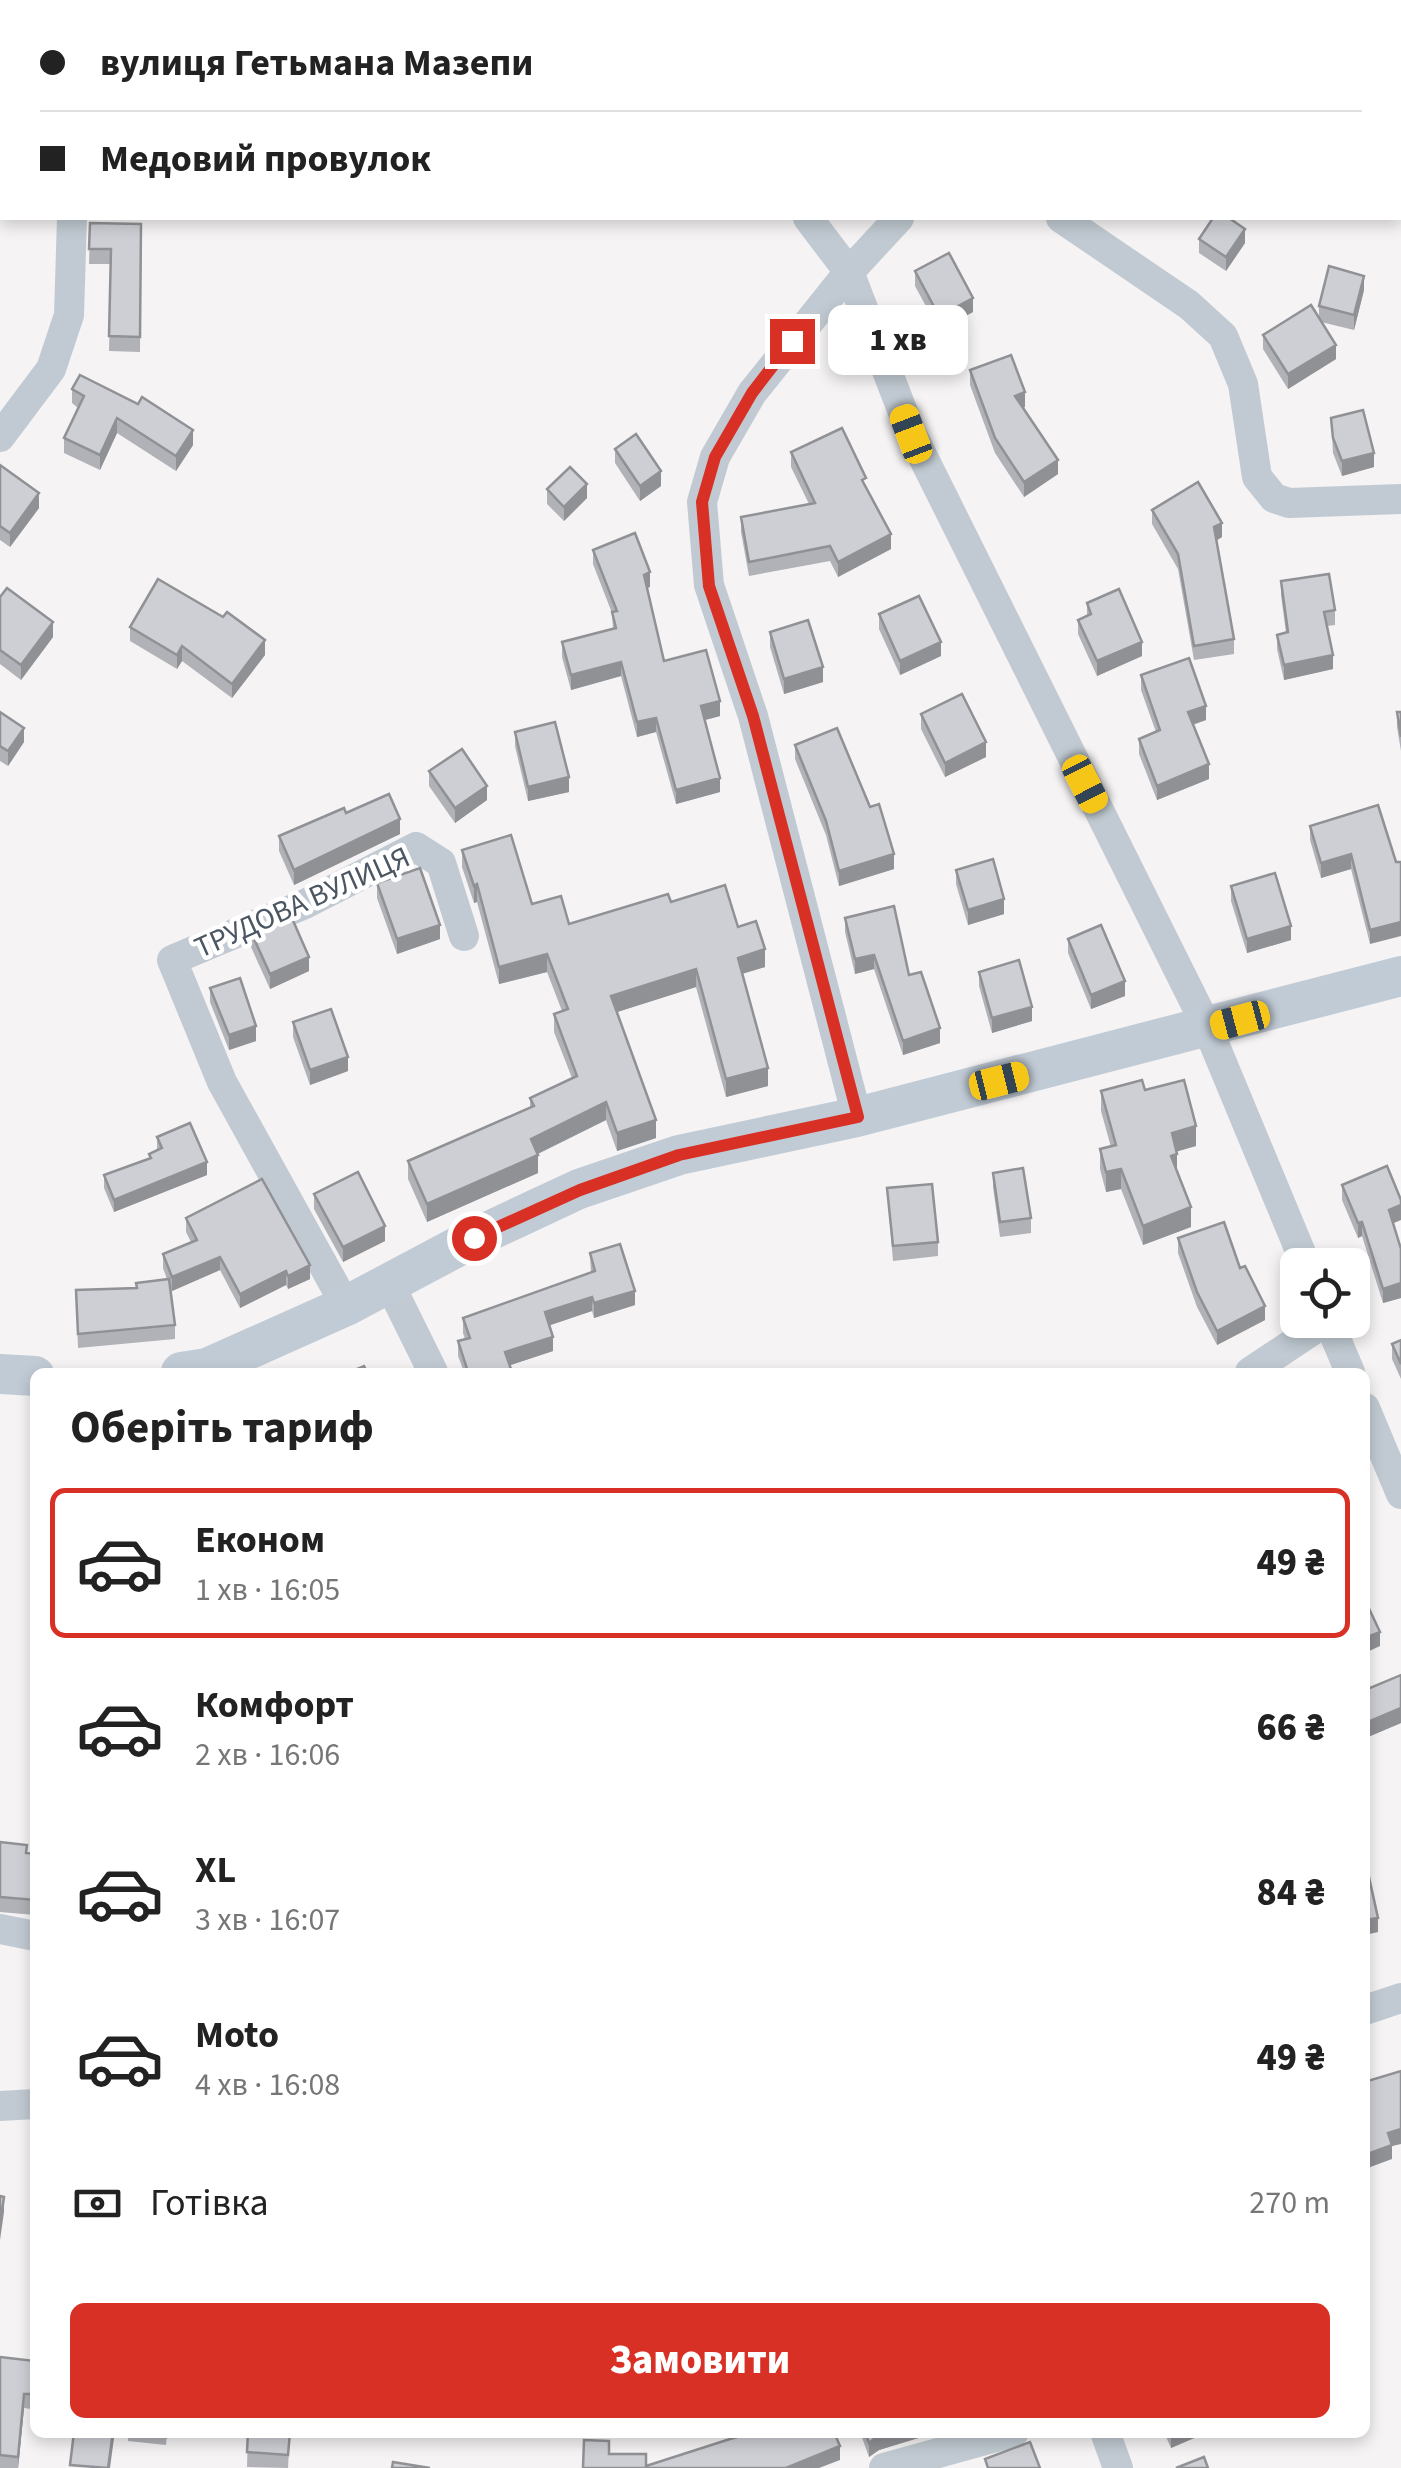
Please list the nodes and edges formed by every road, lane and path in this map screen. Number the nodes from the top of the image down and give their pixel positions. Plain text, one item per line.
1 (72, 220) edge
2 (809, 220) edge
3 (897, 220) edge
4 (1064, 220) edge
5 (848, 272) junction
6 (0, 437) edge
7 (1401, 499) edge
8 (464, 936) dead end
9 (1401, 976) edge
10 (1208, 1028) junction
11 (858, 1117) junction
12 (1299, 1248) edge
13 (388, 1282) junction
14 (346, 1306) junction
15 (1301, 1338) edge
16 (1336, 1338) edge
17 (207, 1368) edge
18 (431, 1368) edge
19 (1256, 1368) edge
20 (1348, 1368) edge
21 (0, 1374) edge
22 (30, 1376) edge
23 (1370, 1420) edge
24 (1401, 1494) edge
25 (0, 1929) edge
26 (30, 1935) edge
27 (1401, 1998) edge
28 (1370, 2008) edge
29 (30, 2104) edge
30 (0, 2106) edge
31 (992, 2438) edge
32 (1107, 2438) edge
33 (884, 2468) edge
34 (1118, 2468) edge

1 - 6 street
2 - 5 street
3 - 5 street
4 - 7 street
5 - 10 street
5 - 11 street
8 - 14 street, ТРУДОВА ВУЛИЦЯ
9 - 10 street
10 - 11 street
10 - 12 street
11 - 13 street
13 - 14 street
13 - 18 street
14 - 17 street
15 - 19 street
16 - 20 street
21 - 22 street
23 - 24 street
25 - 26 street
27 - 28 street
29 - 30 street
31 - 33 street
32 - 34 street

